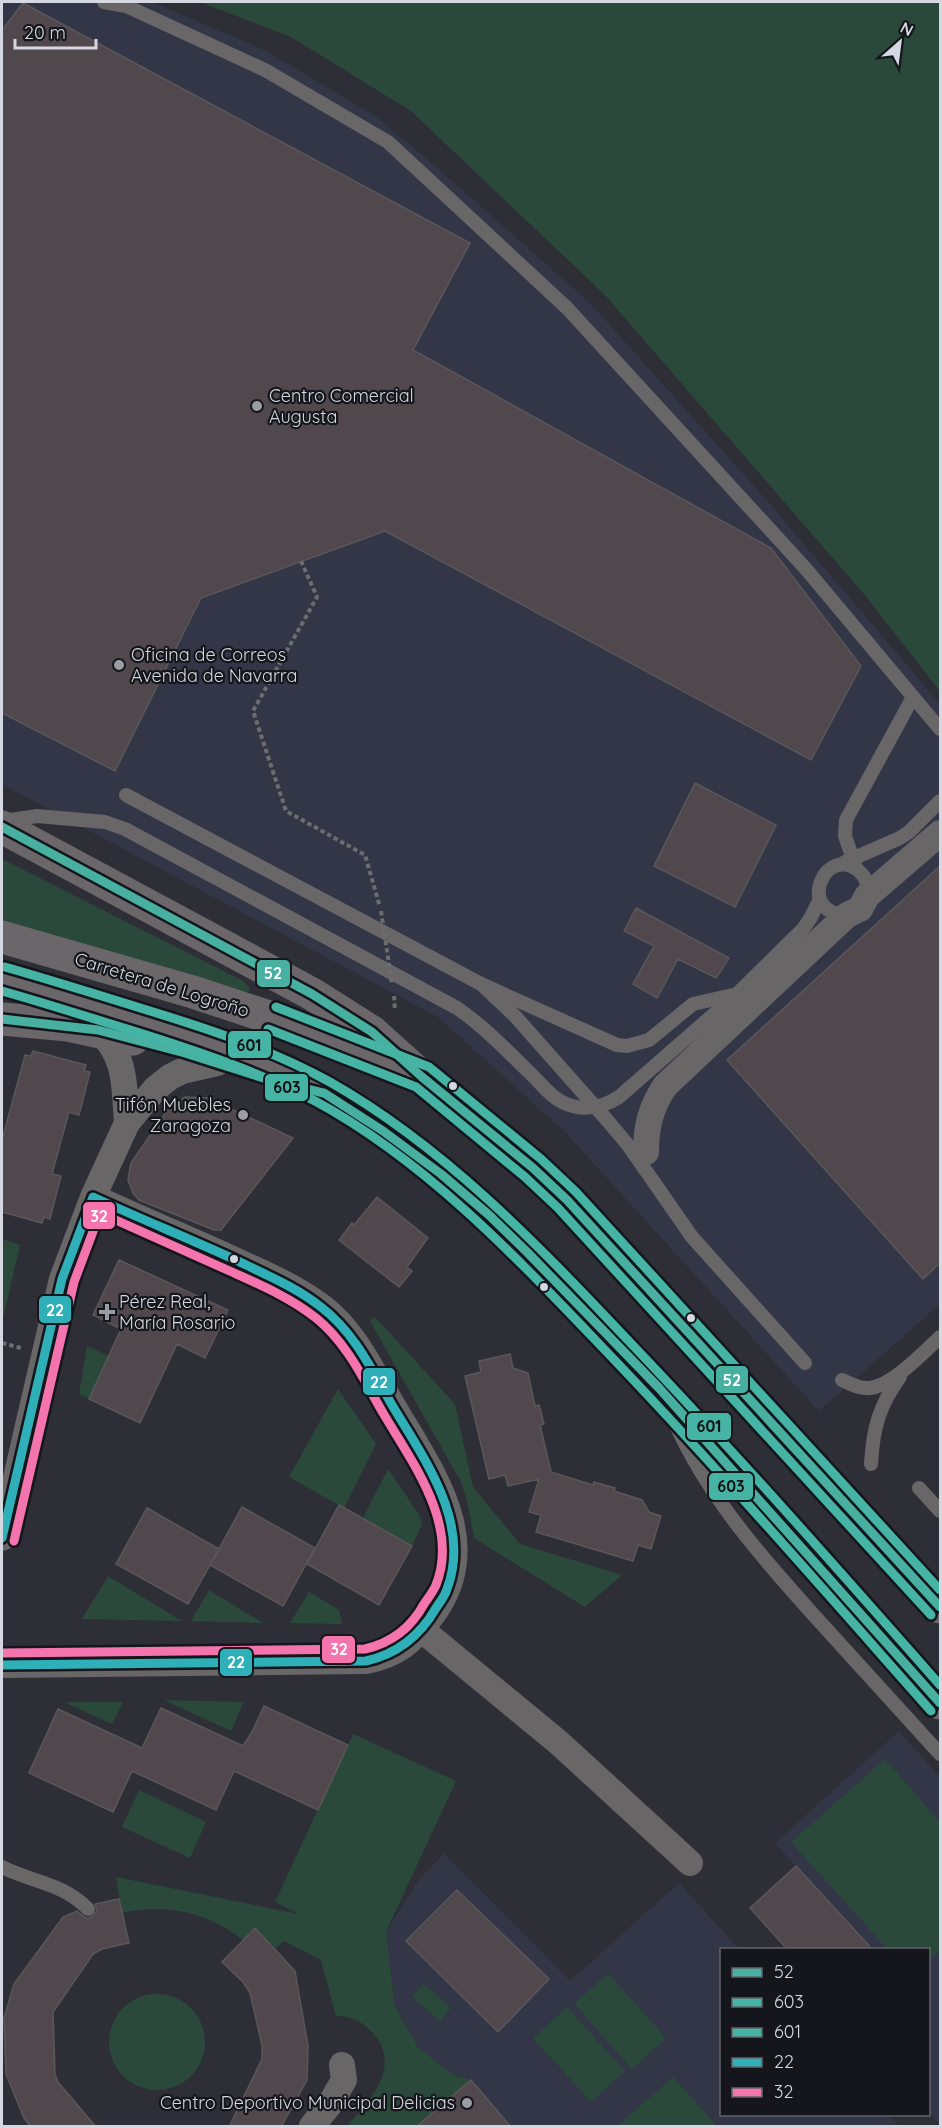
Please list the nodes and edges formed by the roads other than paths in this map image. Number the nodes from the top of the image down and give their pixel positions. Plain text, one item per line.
1 (104, 2) edge
2 (913, 697) junction
3 (940, 729) edge
4 (126, 795) dead end
5 (940, 801) edge
6 (2, 822) edge
7 (2, 827) edge
8 (940, 833) edge
9 (849, 864) junction
10 (867, 896) junction
11 (820, 899) junction
12 (847, 915) junction
13 (2, 937) edge
14 (2, 979) edge
15 (481, 984) junction
16 (737, 994) junction
17 (2, 1019) edge
18 (98, 1030) junction
19 (217, 1063) junction
20 (422, 1077) junction
21 (324, 1093) junction
22 (607, 1120) junction
23 (127, 1123) junction
24 (646, 1152) joint
25 (93, 1197) junction
26 (940, 1337) edge
27 (805, 1363) dead end
28 (909, 1366) junction
29 (843, 1380) dead end
30 (659, 1388) junction
31 (871, 1464) dead end
32 (919, 1488) dead end
33 (940, 1511) edge
34 (2, 1538) edge
35 (940, 1607) edge
36 (422, 1630) junction
37 (2, 1665) edge
38 (940, 1703) edge
39 (940, 1754) edge
40 (690, 1863) dead end
41 (5, 1872) edge
42 (88, 1909) dead end
43 (342, 2064) dead end
44 (312, 2127) edge

1 - 2 lane
2 - 3 lane
2 - 9 lane
4 - 15 lane
5 - 9 lane
6 - 16 lane
7 - 20 main road
8 - 10 street
9 - 10 lane
9 - 11 lane
10 - 12 street
11 - 12 lane
11 - 16 lane
12 - 24 street
13 - 20 main road, Carretera de Logroño
14 - 21 main road
15 - 16 lane
15 - 22 lane, bridge
17 - 18 main road
18 - 19 main road
18 - 23 street
19 - 21 main road
19 - 23 street
20 - 35 main road
21 - 30 main road
22 - 24 lane
22 - 27 lane
23 - 25 street
25 - 34 street
25 - 36 street
26 - 28 lane
28 - 29 lane
28 - 31 lane
30 - 38 main road
30 - 39 lane
32 - 33 lane
36 - 37 street
36 - 40 street
41 - 42 lane
43 - 44 street

